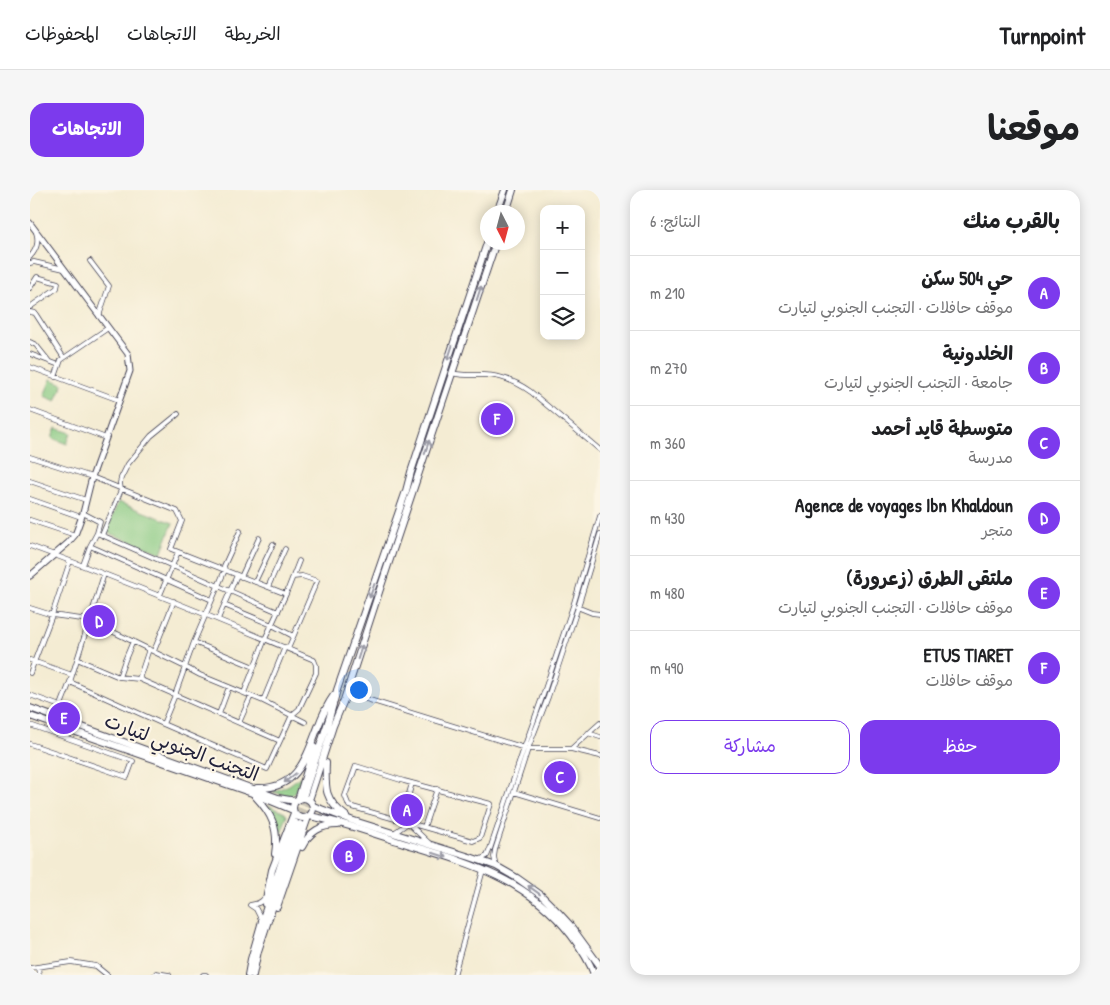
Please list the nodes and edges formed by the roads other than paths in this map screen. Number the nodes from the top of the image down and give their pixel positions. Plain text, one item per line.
1 (505, 190) edge
2 (513, 190) edge
3 (500, 205) edge
4 (508, 205) edge
5 (30, 223) edge
6 (36, 230) junction
7 (485, 250) edge
8 (493, 250) edge
9 (30, 257) edge
10 (90, 261) dead end
11 (30, 263) edge
12 (65, 269) junction
13 (30, 288) edge
14 (30, 307) edge
15 (30, 312) edge
16 (99, 316) junction
17 (108, 328) junction
18 (30, 342) edge
19 (30, 354) edge
20 (64, 358) junction
21 (50, 362) junction
22 (60, 365) junction
23 (30, 367) edge
24 (452, 374) junction
25 (55, 377) junction
26 (119, 400) junction
27 (30, 410) edge
28 (178, 414) dead end
29 (106, 438) junction
30 (600, 450) edge
31 (30, 457) edge
32 (411, 472) junction
33 (418, 474) junction
34 (92, 477) junction
35 (30, 481) edge
36 (121, 490) junction
37 (30, 499) edge
38 (86, 500) junction
39 (82, 515) junction
40 (600, 516) edge
41 (30, 520) edge
42 (240, 531) dead end
43 (100, 534) junction
44 (600, 534) edge
45 (74, 535) junction
46 (259, 538) dead end
47 (272, 544) dead end
48 (30, 546) edge
49 (90, 546) junction
50 (590, 546) junction
51 (596, 548) junction
52 (285, 550) dead end
53 (178, 552) junction
54 (54, 555) junction
55 (70, 561) junction
56 (300, 561) dead end
57 (83, 565) junction
58 (172, 565) junction
59 (225, 570) junction
60 (104, 574) junction
61 (30, 576) edge
62 (239, 576) junction
63 (293, 577) junction
64 (166, 579) junction
65 (254, 582) junction
66 (218, 586) junction
67 (268, 587) junction
68 (230, 591) junction
69 (286, 594) junction
70 (160, 595) junction
71 (212, 600) junction
72 (174, 601) junction
73 (224, 605) junction
74 (575, 607) junction
75 (30, 608) edge
76 (278, 612) junction
77 (207, 614) junction
78 (600, 614) edge
79 (52, 615) junction
80 (218, 619) junction
81 (90, 620) junction
82 (272, 625) junction
83 (294, 636) junction
84 (265, 639) junction
85 (133, 641) junction
86 (194, 642) junction
87 (287, 648) junction
88 (149, 649) junction
89 (154, 651) junction
90 (77, 658) junction
91 (32, 661) edge
92 (185, 667) junction
93 (254, 667) junction
94 (30, 673) edge
95 (72, 675) junction
96 (119, 677) junction
97 (139, 679) junction
98 (70, 682) junction
99 (229, 687) junction
100 (337, 690) junction
101 (244, 693) junction
102 (347, 693) junction
103 (30, 695) edge
104 (176, 695) junction
105 (251, 696) junction
106 (344, 700) junction
107 (263, 701) junction
108 (60, 706) junction
109 (30, 708) edge
110 (219, 714) junction
111 (292, 715) junction
112 (30, 716) edge
113 (56, 718) junction
114 (305, 722) dead end
115 (239, 723) junction
116 (600, 723) edge
117 (163, 724) junction
118 (30, 725) edge
119 (588, 733) junction
120 (600, 737) edge
121 (280, 741) junction
122 (30, 744) edge
123 (526, 749) junction
124 (571, 749) junction
125 (600, 756) edge
126 (326, 763) junction
127 (412, 783) junction
128 (252, 790) junction
129 (437, 790) junction
130 (514, 792) junction
131 (297, 800) junction
132 (309, 800) junction
133 (294, 811) junction
134 (309, 817) junction
135 (600, 818) edge
136 (298, 823) tunnel mouth
137 (350, 823) junction
138 (408, 823) junction
139 (424, 827) junction
140 (394, 833) junction
141 (431, 844) junction
142 (478, 860) junction
143 (496, 866) junction
144 (272, 870) junction
145 (483, 870) junction
146 (289, 875) junction
147 (266, 892) junction
148 (265, 922) junction
149 (38, 967) junction
150 (30, 968) edge
151 (600, 968) edge
152 (39, 975) edge
153 (107, 975) edge
154 (155, 975) edge
155 (169, 975) edge
156 (248, 975) edge
157 (253, 975) edge
158 (454, 975) edge
159 (594, 975) edge

1 - 3 highway
2 - 4 highway
5 - 6 street
6 - 9 street
6 - 12 street
7 -> 32 highway
24 -> 8 highway
10 - 16 street
11 - 12 street
12 - 16 street
13 - 14 street
15 - 20 street
16 - 17 street
17 - 20 street
17 - 26 street
18 - 21 street
19 - 21 street
20 - 22 street
21 - 22 street
22 - 25 street
23 - 25 street
24 - 30 street
33 -> 24 highway
25 - 26 street
26 - 29 street
27 - 29 street
28 - 36 street
29 - 34 street
31 - 34 street
32 - 33 highway
32 -> 100 highway
102 -> 33 highway
34 - 36 street
34 - 38 street
35 - 38 street
36 - 43 street
36 - 53 street
37 - 39 street
38 - 39 street
39 - 43 street
39 - 45 street
40 - 50 street
41 - 45 street
42 - 59 street
43 - 49 street
43 - 58 street
44 - 51 street
45 - 54 street
46 - 62 street
47 - 65 street
48 - 54 street
49 - 57 street
49 - 64 street
50 - 51 street
50 - 74 street
51 - 74 street
52 - 67 street
53 - 58 street
53 - 59 street
54 - 55 street
54 - 61 street
55 - 57 street
55 - 79 street
56 - 63 street
57 - 60 street
58 - 64 street
58 - 66 street
59 - 62 street
59 - 66 street
60 - 70 street
60 - 81 street
62 - 65 street
62 - 68 street
63 - 69 street
63 - 83 street
64 - 70 street
64 - 71 street
65 - 67 street
66 - 68 street
66 - 71 street
67 - 69 street
68 - 73 street
68 - 76 street
69 - 76 street
70 - 72 street
71 - 77 street
72 - 77 street
72 - 89 street
73 - 80 street
73 - 82 street
74 - 78 street
74 - 123 street
75 - 79 street
76 - 82 street
77 - 80 street
77 - 86 street
79 - 81 street
79 - 91 street
80 - 84 street
81 - 85 street
81 - 90 street
82 - 83 street
82 - 84 street
83 - 87 street
84 - 87 street
84 - 93 street
85 - 88 street
85 - 96 street
86 - 92 street
86 - 93 street
87 - 107 street
87 - 111 street
88 - 89 street
88 - 97 street
89 - 92 street
90 - 95 street
90 - 96 street
91 - 94 street
91 - 95 street
92 - 99 street
92 - 104 street
93 - 101 street
95 - 98 street
96 - 97 street
97 - 104 street
98 - 108 street
98 - 117 street
99 - 101 street
99 - 110 street
100 -> 128 highway
100 - 131 highway
100 - 132 highway
101 - 105 street
102 - 106 highway
102 - 123 street
103 - 108 street
104 - 110 street
104 - 117 street
105 - 107 street
105 - 115 street
106 - 126 highway
106 - 132 highway
107 - 111 street
108 - 113 street
109 - 113 highway, التجنب الجنوبي لتيارت
110 - 115 street
111 - 114 street
111 - 121 street
112 - 128 highway, التجنب الجنوبي لتيارت
113 - 128 highway, التجنب الجنوبي لتيارت
115 - 121 street
116 - 119 street
117 - 121 street
118 - 122 street
119 - 120 street
119 - 124 street
123 - 124 street
123 - 130 street
123 - 142 street
124 - 125 street
126 - 132 highway
126 - 137 highway
127 - 129 street
127 - 138 street
127 - 138 street
128 - 131 highway, التجنب الجنوبي لتيارت
128 - 133 highway, التجنب الجنوبي لتيارت
128 - 144 highway
129 - 139 street
129 - 139 street
130 - 135 street
130 - 143 street
131 - 132 highway
131 - 133 highway
132 - 134 highway
132 - 137 highway
133 - 134 highway
133 - 144 highway
134 - 137 highway
134 - 146 highway
136 - 148 highway
137 - 140 highway
137 -> 145 highway
137 - 146 highway
138 - 139 street
138 - 140 street
138 - 141 street
140 - 141 highway
141 - 142 highway
142 - 143 highway
151 -> 143 highway
144 - 147 highway
145 - 158 street
145 - 159 highway
146 - 148 highway
147 - 148 highway
147 - 148 street
148 - 156 highway
148 - 157 highway
149 - 150 street
149 - 152 street
149 - 153 street
151 - 159 highway
154 - 155 street

